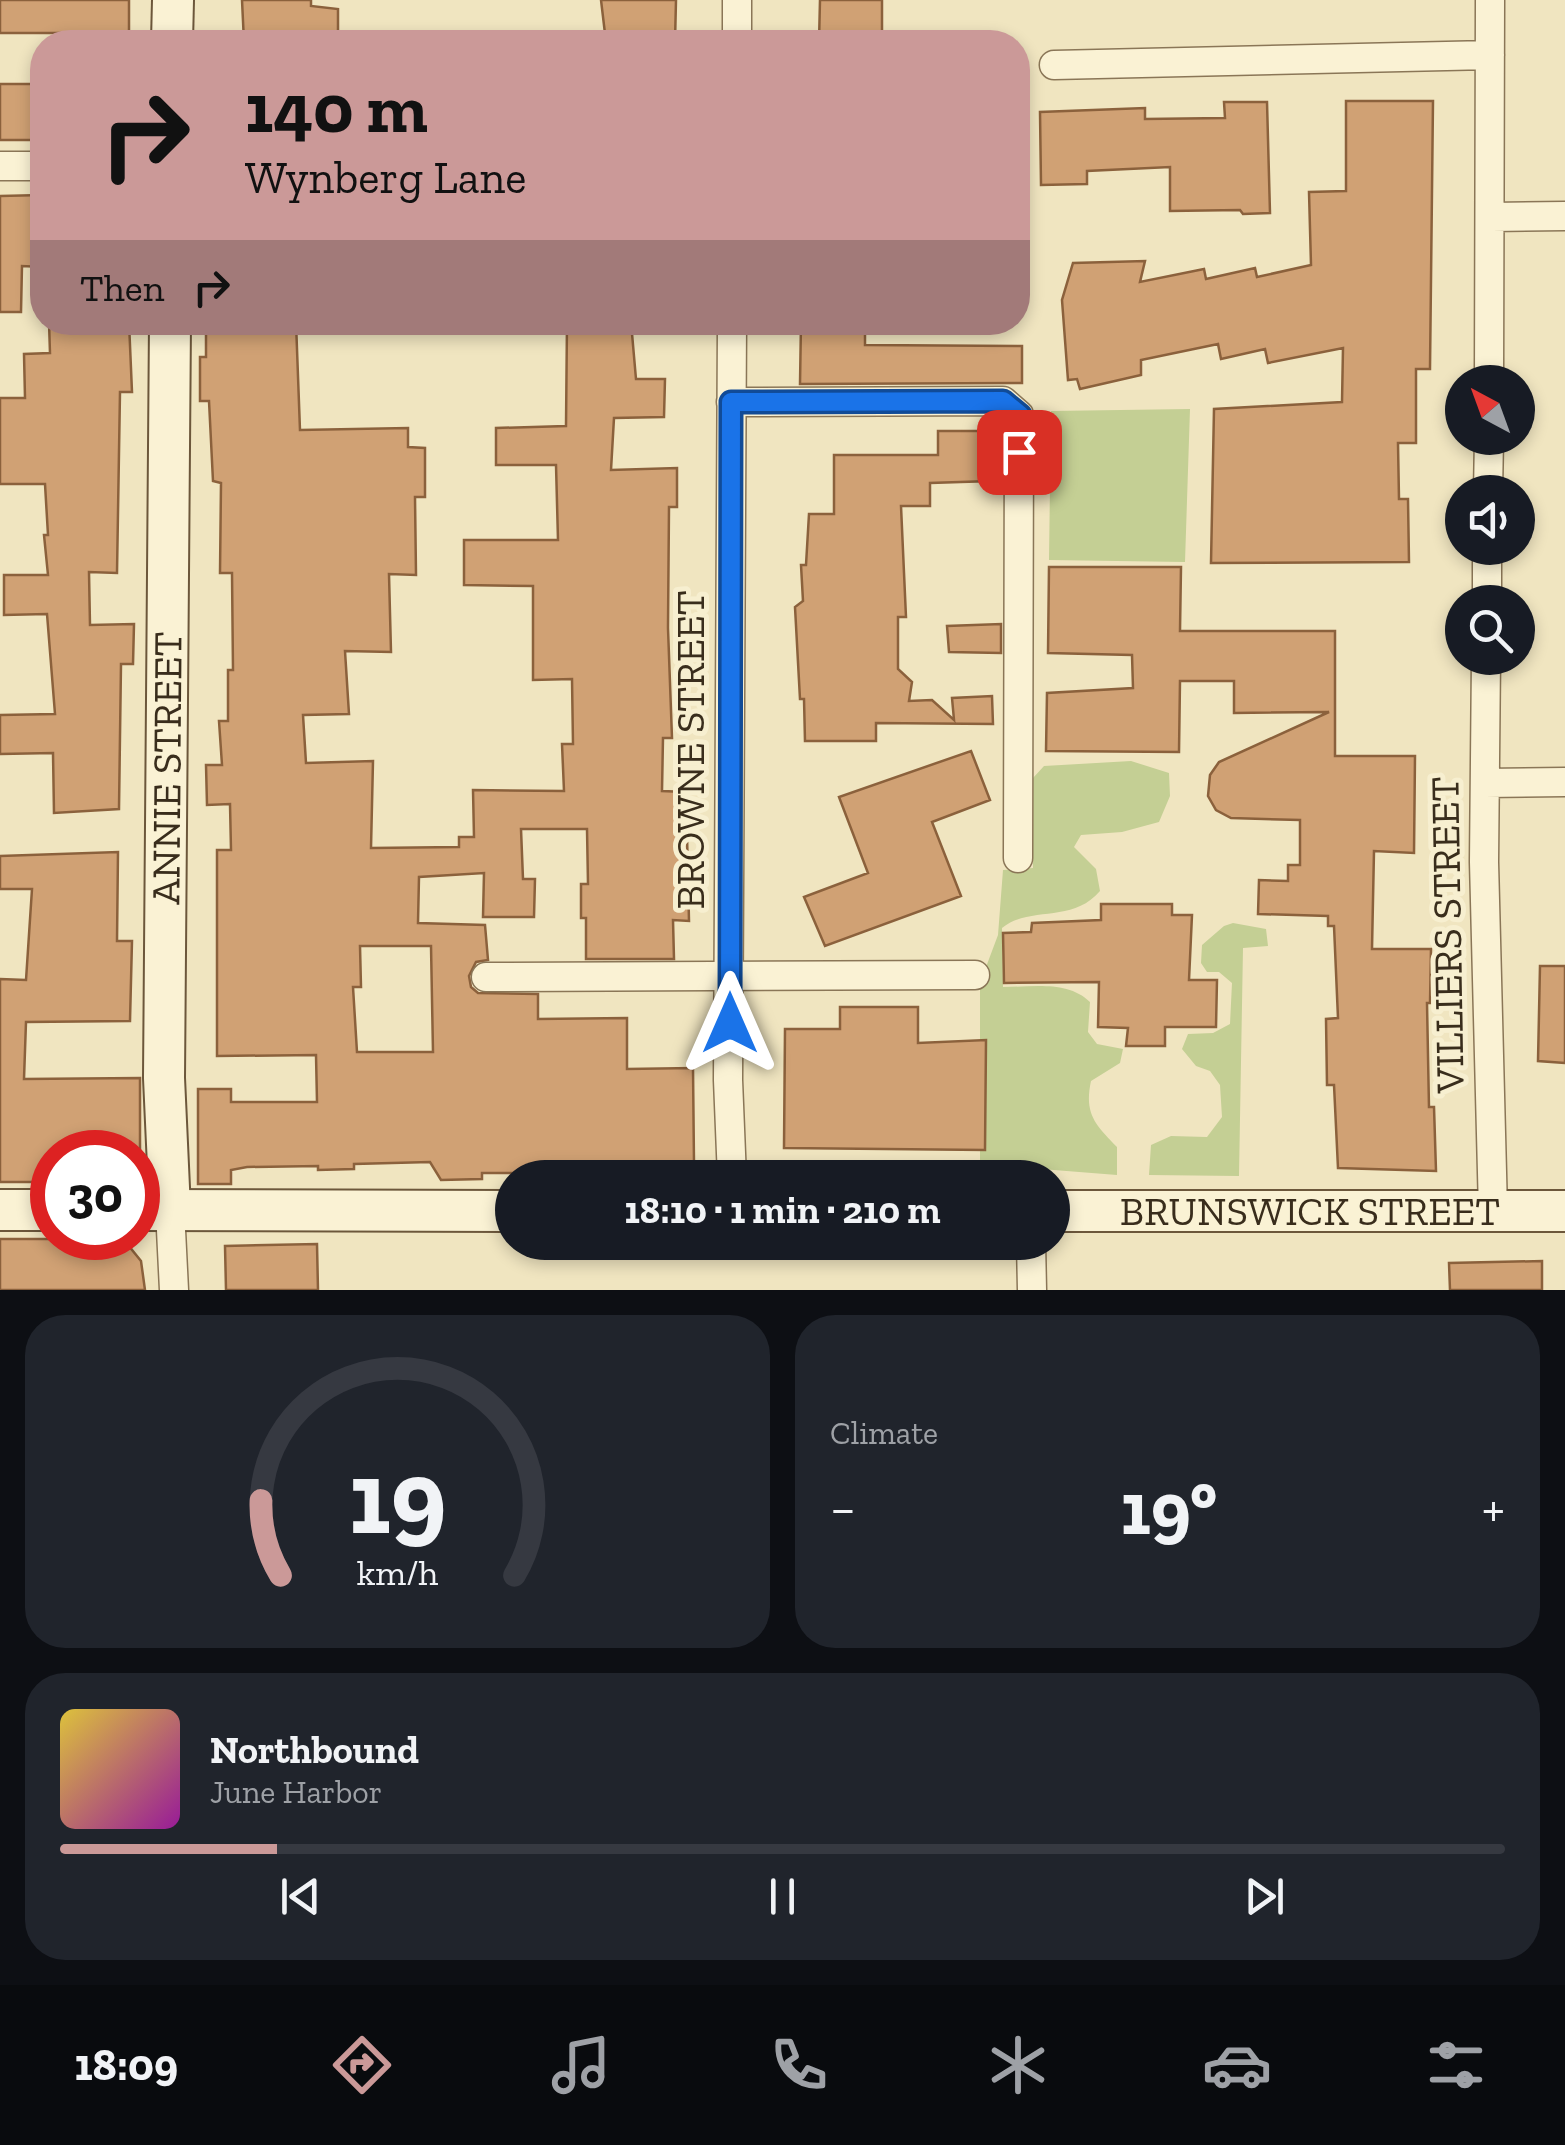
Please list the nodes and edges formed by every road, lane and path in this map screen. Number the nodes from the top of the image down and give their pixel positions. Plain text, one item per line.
1 (172, 0) edge
2 (737, 0) edge
3 (1490, 0) edge
4 (172, 30) edge
5 (737, 30) edge
6 (1490, 56) junction
7 (1054, 65) dead end
8 (0, 166) edge
9 (30, 166) edge
10 (1565, 216) edge
11 (1492, 217) junction
12 (170, 335) edge
13 (732, 335) edge
14 (1490, 365) edge
15 (731, 402) junction
16 (1486, 675) edge
17 (1565, 782) edge
18 (1485, 783) junction
19 (1018, 858) dead end
20 (730, 976) junction
21 (975, 976) dead end
22 (486, 977) dead end
23 (159, 1130) edge
24 (732, 1160) edge
25 (0, 1210) edge
26 (30, 1210) edge
27 (160, 1210) edge
28 (495, 1211) edge
29 (1070, 1211) edge
30 (1493, 1211) junction
31 (1565, 1211) edge
32 (160, 1234) edge
33 (1031, 1260) edge
34 (174, 1290) edge
35 (1032, 1290) edge

1 - 4 street
2 - 5 street
3 - 6 street
6 - 7 street
6 - 11 street
8 - 9 street
10 - 11 street
11 - 14 street
12 - 23 street, ANNIE STREET
13 - 15 street, BROWNE STREET
15 - 19 street
15 - 20 street, BROWNE STREET
16 - 18 street, VILLIERS STREET
17 - 18 street
18 - 30 street, VILLIERS STREET
20 - 21 street
20 - 22 street
20 - 24 street, BROWNE STREET
25 - 26 street
27 - 28 street
29 - 30 street, BRUNSWICK STREET
30 - 31 street, BRUNSWICK STREET
32 - 34 street
33 - 35 street

